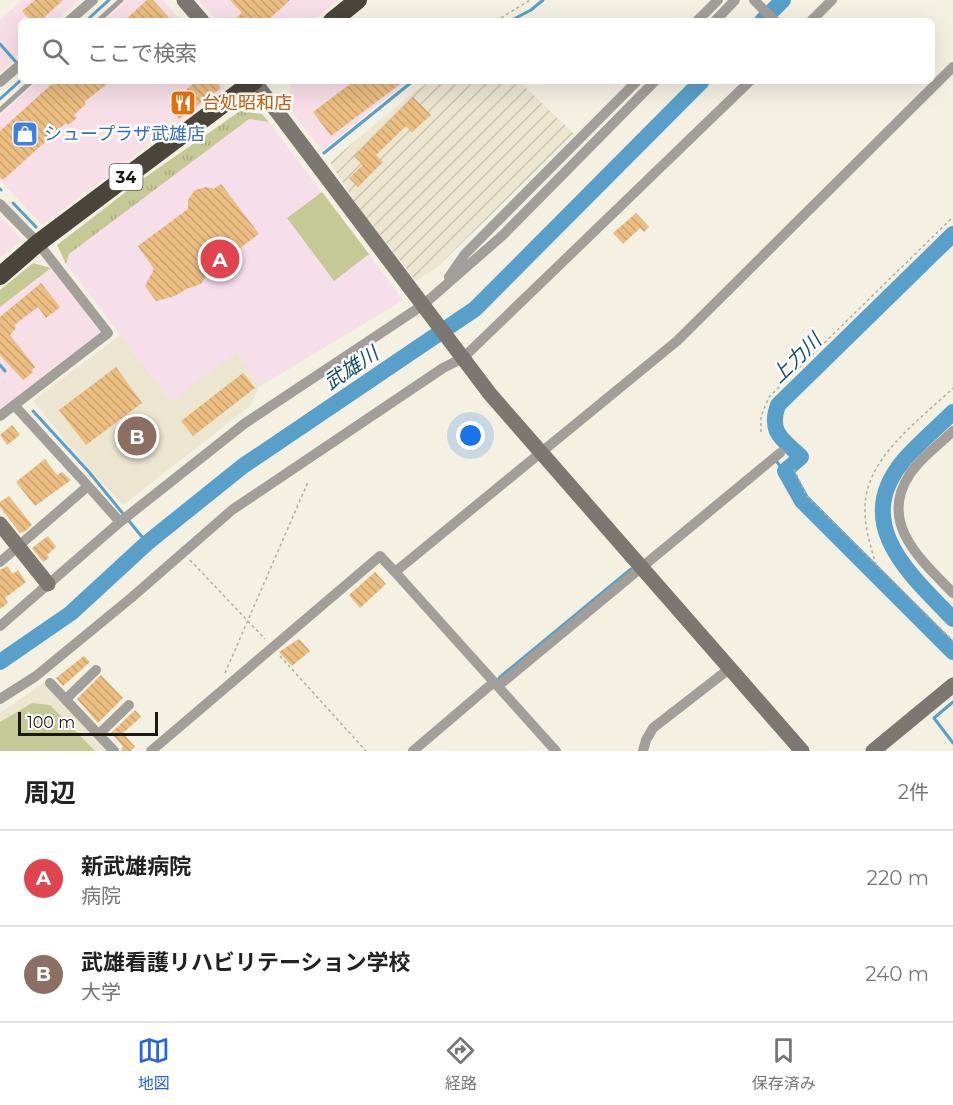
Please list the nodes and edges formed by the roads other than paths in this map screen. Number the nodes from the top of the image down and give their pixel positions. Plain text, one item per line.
1 (93, 0) edge
2 (121, 0) edge
3 (184, 0) edge
4 (358, 0) edge
5 (718, 0) edge
6 (735, 0) edge
7 (754, 0) edge
8 (832, 0) edge
9 (72, 18) edge
10 (101, 18) edge
11 (199, 18) edge
12 (337, 18) edge
13 (700, 18) edge
14 (718, 18) edge
15 (772, 18) edge
16 (814, 18) edge
17 (18, 67) edge
18 (953, 67) edge
19 (0, 82) edge
20 (29, 84) edge
21 (250, 84) edge
22 (256, 84) edge
23 (635, 84) edge
24 (652, 84) edge
25 (747, 84) edge
26 (0, 110) edge
27 (0, 204) edge
28 (38, 243) junction
29 (0, 276) edge
30 (440, 290) junction
31 (424, 306) junction
32 (462, 357) junction
33 (14, 405) junction
34 (0, 416) edge
35 (953, 431) edge
36 (539, 453) junction
37 (780, 453) dead end
38 (88, 486) junction
39 (120, 522) junction
40 (0, 524) edge
41 (18, 548) junction
42 (0, 562) edge
43 (641, 569) junction
44 (395, 572) junction
45 (48, 584) junction
46 (953, 593) edge
47 (0, 626) edge
48 (729, 669) junction
49 (96, 670) dead end
50 (50, 683) dead end
51 (496, 684) junction
52 (953, 685) edge
53 (0, 699) edge
54 (66, 699) junction
55 (129, 705) dead end
56 (99, 734) junction
57 (114, 751) edge
58 (151, 751) edge
59 (413, 751) edge
60 (556, 751) edge
61 (644, 751) edge
62 (802, 751) edge
63 (873, 751) edge

1 - 9 street
2 - 10 lane
3 - 11 street
4 - 12 highway
5 - 13 street
6 - 14 street
7 - 15 street
8 - 16 street
17 - 19 street
18 - 36 street
20 - 26 lane
21 - 28 highway, 34
22 - 31 street
23 - 30 street
24 - 30 street
25 - 32 street
27 - 28 street
28 - 29 highway, 34
28 - 33 street
30 - 31 street
31 - 32 street
31 - 39 street
32 - 36 street
32 - 53 street
33 - 34 street
33 - 38 street
35 - 46 street
36 - 43 street
36 - 44 street
37 - 43 street
38 - 39 street
38 - 41 street
39 - 45 street
40 - 41 street
41 - 42 street
41 - 45 street
43 - 48 street
43 - 51 street
44 - 51 street
44 - 58 street
45 - 47 street
48 - 61 street
48 - 62 street
49 - 54 street
50 - 54 street
51 - 59 street
51 - 60 street
52 - 63 street
54 - 56 street
55 - 56 street
56 - 57 street

